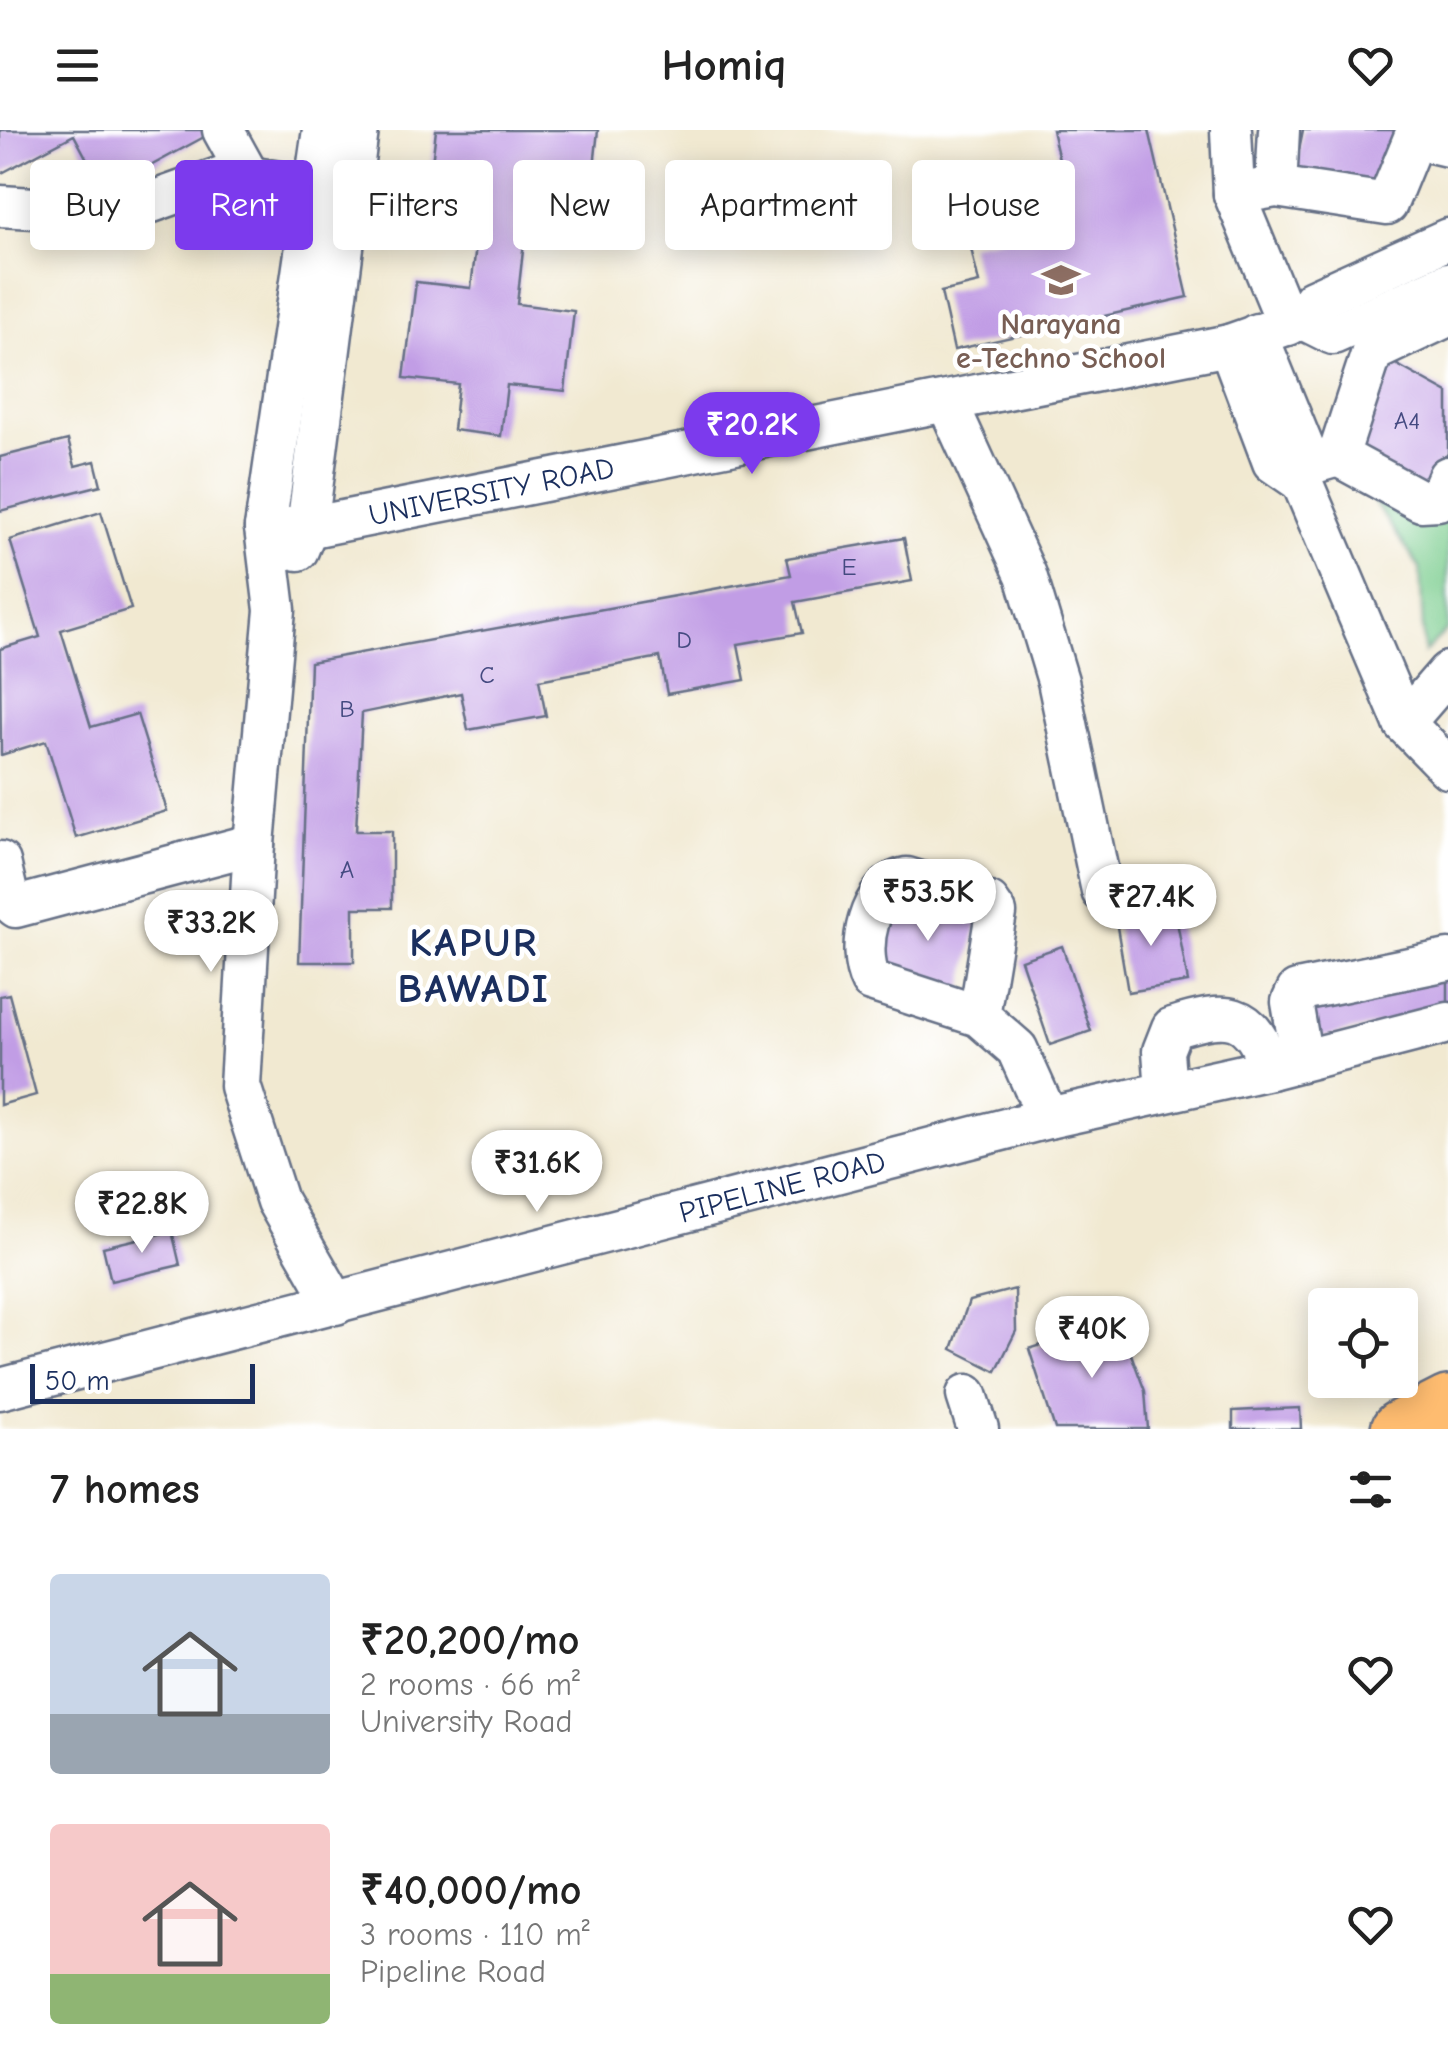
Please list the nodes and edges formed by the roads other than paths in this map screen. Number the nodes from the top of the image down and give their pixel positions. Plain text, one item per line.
1 (223, 130) edge
2 (323, 130) edge
3 (358, 130) edge
4 (1231, 130) edge
5 (1279, 130) edge
6 (1448, 146) edge
7 (240, 160) edge
8 (1276, 186) junction
9 (313, 187) edge
10 (318, 188) junction
11 (175, 193) edge
12 (1234, 194) junction
13 (0, 206) edge
14 (1448, 239) edge
15 (1448, 283) edge
16 (1448, 316) edge
17 (1269, 331) junction
18 (948, 404) junction
19 (1308, 469) junction
20 (1448, 477) edge
21 (265, 528) junction
22 (307, 528) junction
23 (275, 610) junction
24 (1448, 672) edge
25 (1404, 723) junction
26 (1448, 768) edge
27 (254, 844) junction
28 (0, 862) edge
29 (1102, 892) dead end
30 (1448, 960) edge
31 (979, 1016) dead end
32 (1448, 1023) edge
33 (1286, 1064) junction
34 (1166, 1090) junction
35 (1048, 1118) junction
36 (336, 1304) junction
37 (0, 1389) edge
38 (1448, 1404) edge
39 (1400, 1429) edge

1 - 7 street
2 - 10 street
3 - 22 street
4 - 12 street
5 - 8 street
6 - 8 street
8 - 12 street
9 - 10 street
10 - 21 street
11 - 13 street
12 - 17 street
14 - 17 street, UNIVERSITY ROAD
15 - 17 street, UNIVERSITY ROAD
16 - 19 street
17 - 18 street, UNIVERSITY ROAD
17 - 19 street
18 - 22 street, UNIVERSITY ROAD
18 - 29 street
19 - 20 street
19 - 25 street
21 - 22 street, UNIVERSITY ROAD
21 - 23 street
22 - 23 street
23 - 27 street
24 - 25 street
25 - 26 street
27 - 28 street
27 - 36 street
30 - 33 street
31 - 35 street
32 - 33 street, PIPELINE ROAD
33 - 34 street, PIPELINE ROAD
33 - 34 street
34 - 35 street, PIPELINE ROAD
35 - 36 street, PIPELINE ROAD
36 - 37 street, PIPELINE ROAD
38 - 39 highway

